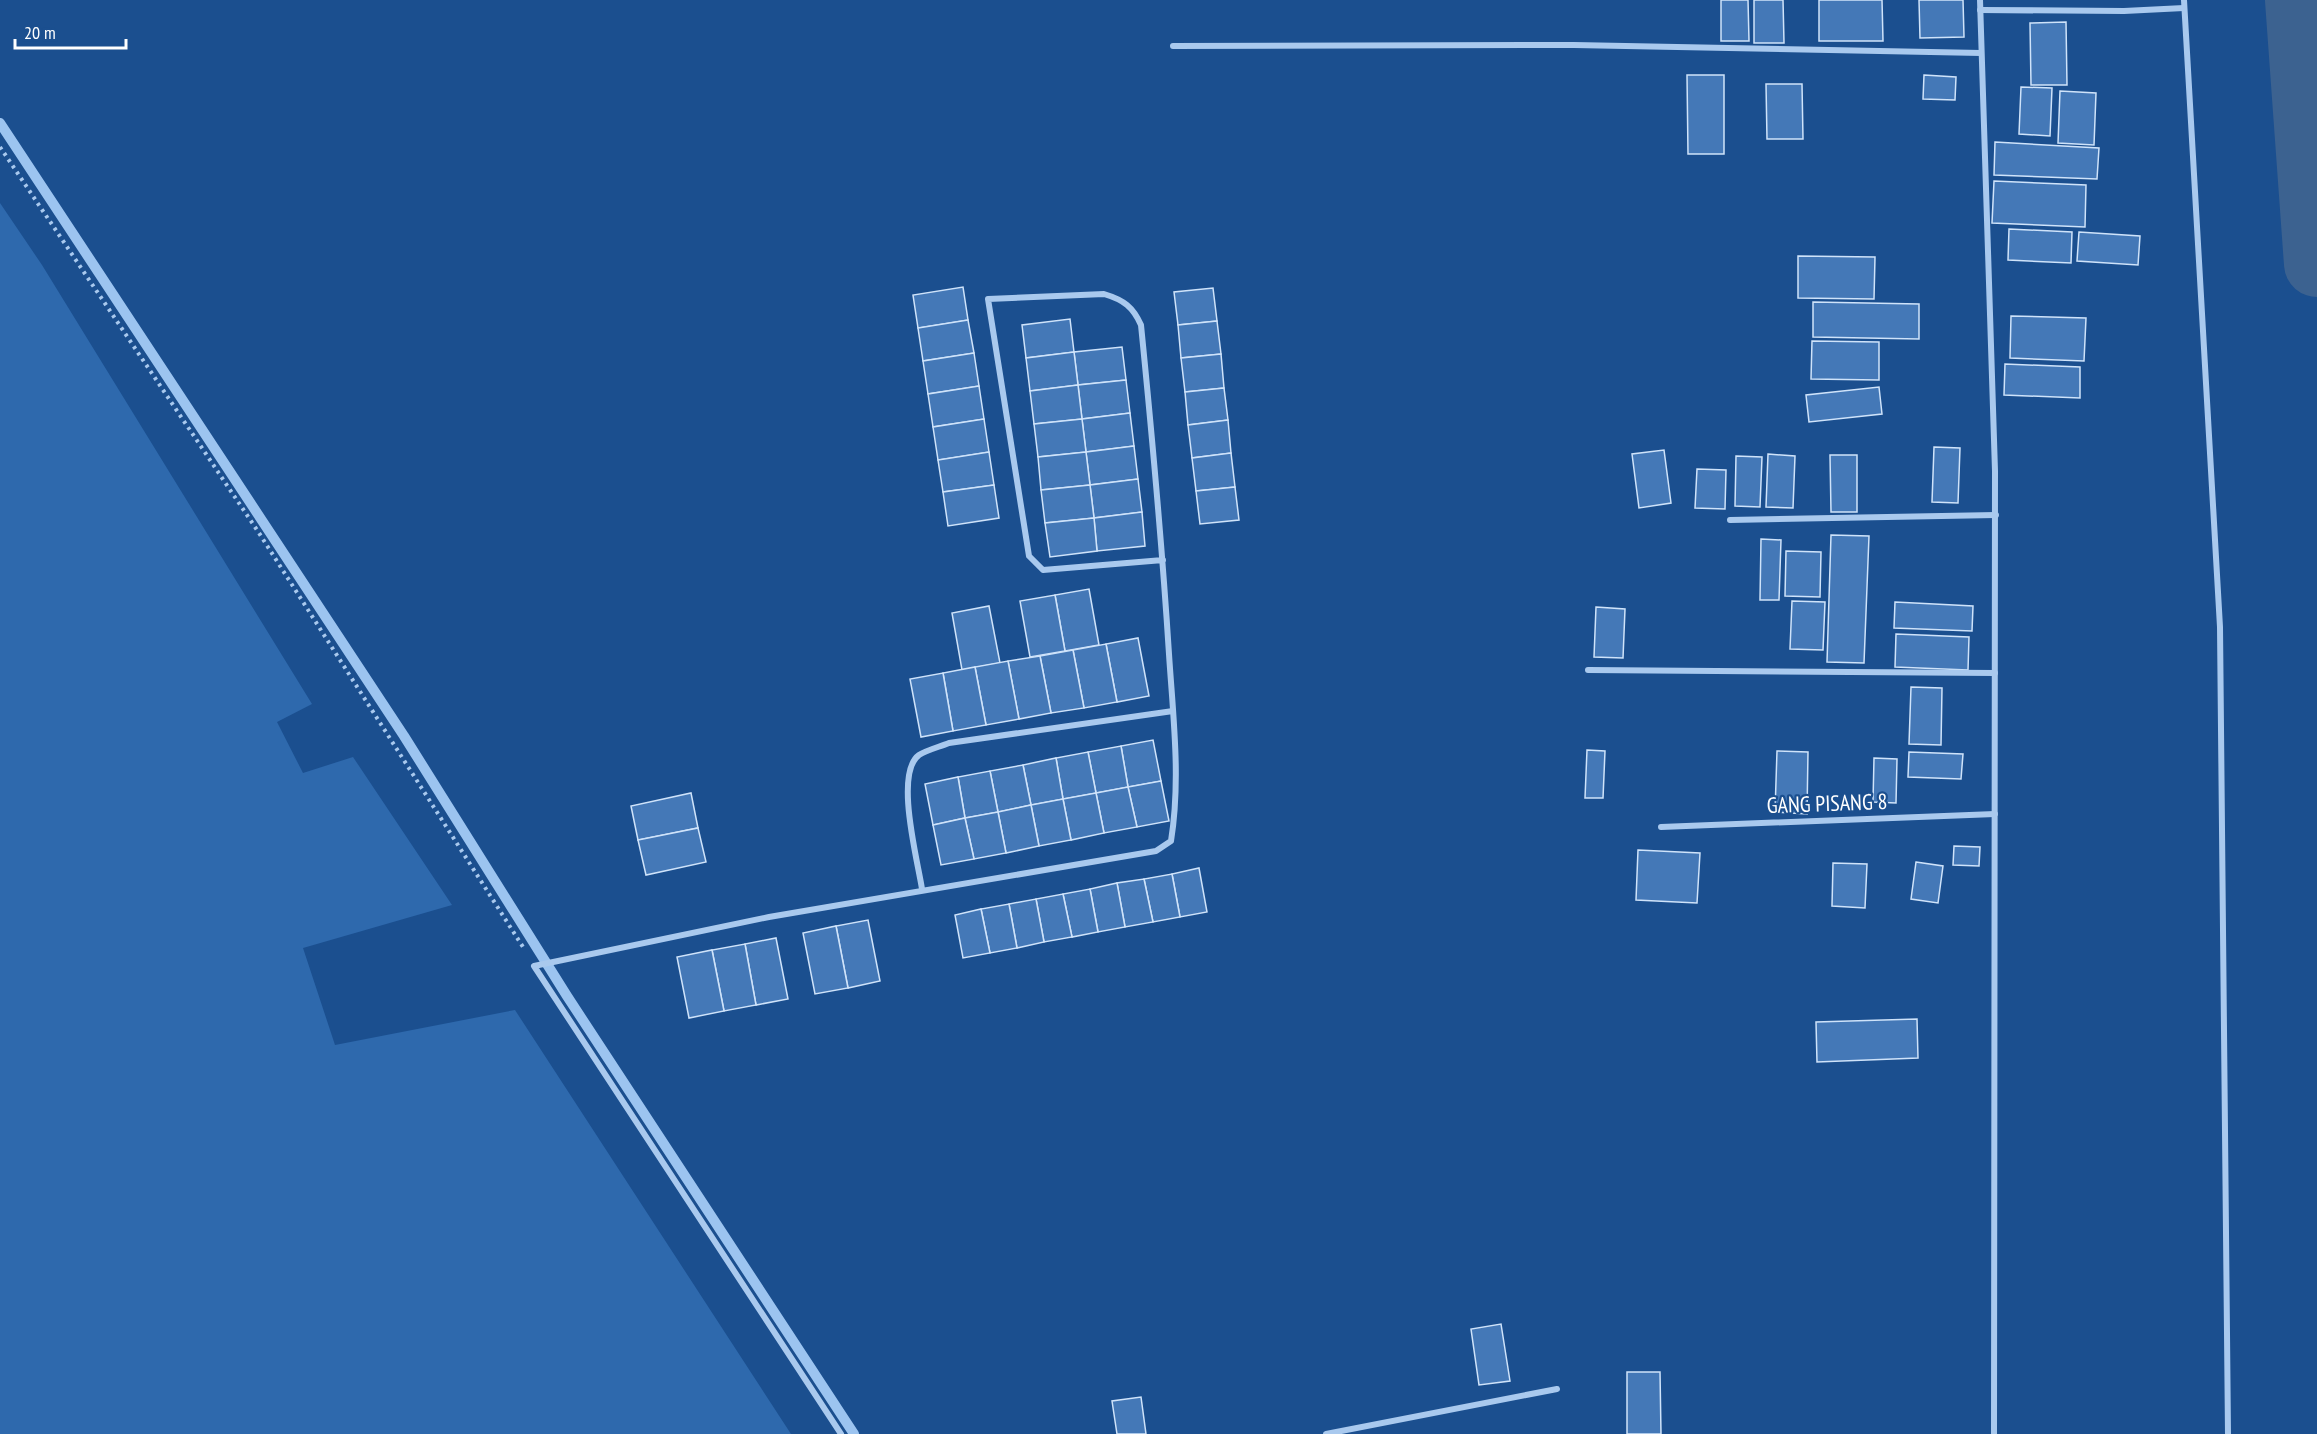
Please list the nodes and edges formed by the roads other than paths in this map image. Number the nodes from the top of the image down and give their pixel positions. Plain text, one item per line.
1 (1980, 0) edge
2 (2184, 0) edge
3 (2184, 8) junction
4 (1980, 10) junction
5 (1173, 46) dead end
6 (1981, 53) junction
7 (1996, 515) junction
8 (1730, 520) dead end
9 (1164, 560) junction
10 (1588, 670) dead end
11 (1995, 673) junction
12 (1173, 711) junction
13 (1995, 814) junction
14 (1661, 827) dead end
15 (922, 890) junction
16 (1557, 1389) dead end
17 (841, 1434) edge
18 (1326, 1434) edge
19 (1994, 1434) edge
20 (2228, 1434) edge

1 - 4 street
2 - 3 street
3 - 4 street
3 - 20 street
4 - 6 street
5 - 6 street
6 - 7 street
7 - 8 street
7 - 11 street
9 - 9 street
9 - 12 street
10 - 11 street
11 - 13 street
12 - 15 street
12 - 15 street
13 - 14 street, GANG PISANG 8
13 - 19 street
15 - 17 street
16 - 18 street

